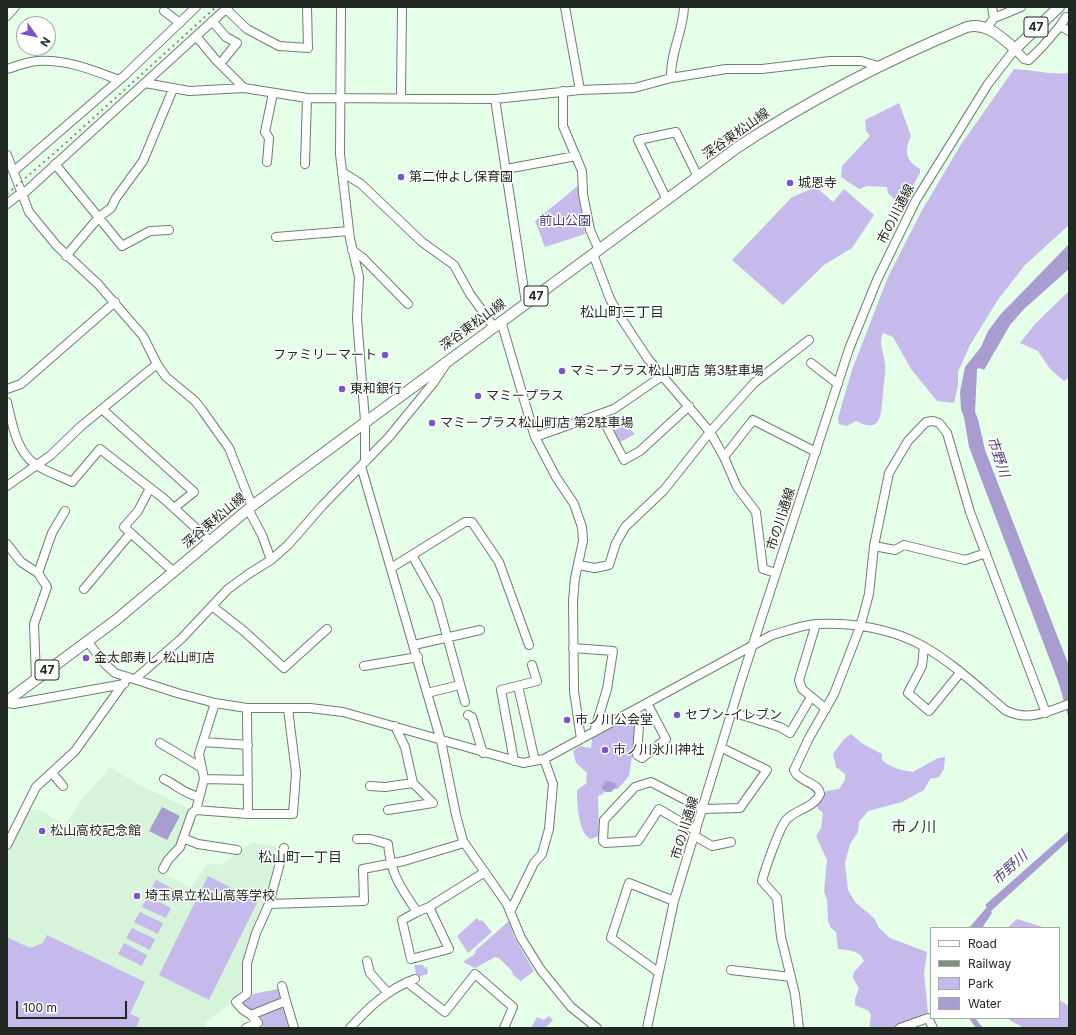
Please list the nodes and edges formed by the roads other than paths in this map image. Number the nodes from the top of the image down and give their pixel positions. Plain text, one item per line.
1 (15, 7) edge
2 (196, 7) edge
3 (307, 7) edge
4 (341, 7) edge
5 (402, 7) edge
6 (565, 7) edge
7 (684, 7) edge
8 (992, 7) edge
9 (1021, 7) edge
10 (1059, 7) edge
11 (163, 8) edge
12 (227, 8) edge
13 (7, 16) edge
14 (1066, 17) dead end
15 (994, 18) junction
16 (212, 21) junction
17 (180, 24) junction
18 (1060, 26) junction
19 (987, 28) junction
20 (1069, 31) edge
21 (196, 36) junction
22 (1015, 49) junction
23 (220, 64) junction
24 (878, 66) junction
25 (7, 69) edge
26 (670, 78) junction
27 (119, 80) junction
28 (145, 83) junction
29 (244, 88) junction
30 (173, 89) junction
31 (580, 90) junction
32 (563, 91) junction
33 (273, 93) junction
34 (307, 98) junction
35 (340, 98) junction
36 (401, 98) junction
37 (495, 99) junction
38 (7, 155) edge
39 (576, 156) junction
40 (267, 162) dead end
41 (55, 164) junction
42 (305, 164) dead end
43 (506, 169) junction
44 (14, 171) junction
45 (342, 172) junction
46 (698, 177) junction
47 (21, 194) junction
48 (666, 200) junction
49 (7, 204) edge
50 (99, 217) junction
51 (169, 230) dead end
52 (349, 231) junction
53 (276, 237) dead end
54 (352, 250) junction
55 (596, 252) junction
56 (66, 256) junction
57 (115, 302) junction
58 (526, 303) junction
59 (408, 304) dead end
60 (497, 324) junction
61 (808, 340) dead end
62 (449, 358) junction
63 (811, 363) dead end
64 (157, 364) junction
65 (662, 376) junction
66 (838, 384) junction
67 (7, 389) edge
68 (7, 402) edge
69 (689, 406) junction
70 (102, 409) junction
71 (600, 414) junction
72 (365, 421) junction
73 (710, 432) junction
74 (535, 437) junction
75 (816, 452) junction
76 (724, 457) junction
77 (363, 464) junction
78 (37, 465) junction
79 (7, 486) edge
80 (150, 488) junction
81 (250, 507) junction
82 (174, 508) junction
83 (65, 511) dead end
84 (130, 534) junction
85 (210, 541) junction
86 (7, 544) edge
87 (874, 546) junction
88 (986, 553) junction
89 (10, 554) edge
90 (412, 555) junction
91 (271, 560) junction
92 (578, 565) junction
93 (390, 568) junction
94 (174, 572) junction
95 (38, 573) junction
96 (776, 573) junction
97 (84, 589) dead end
98 (212, 606) junction
99 (816, 624) junction
100 (860, 627) junction
101 (327, 629) dead end
102 (480, 630) dead end
103 (447, 639) junction
104 (87, 641) junction
105 (414, 645) junction
106 (529, 645) dead end
107 (924, 647) junction
108 (573, 648) junction
109 (751, 648) junction
110 (418, 657) junction
111 (532, 665) dead end
112 (364, 666) dead end
113 (960, 673) junction
114 (36, 678) junction
115 (129, 680) junction
116 (460, 686) junction
117 (518, 686) junction
118 (427, 693) junction
119 (811, 697) junction
120 (7, 702) edge
121 (464, 702) dead end
122 (215, 703) junction
123 (647, 703) junction
124 (1069, 704) edge
125 (247, 708) junction
126 (288, 709) junction
127 (636, 709) junction
128 (826, 709) junction
129 (732, 712) junction
130 (1046, 713) junction
131 (468, 714) dead end
132 (395, 726) junction
133 (594, 732) junction
134 (581, 739) junction
135 (442, 741) junction
136 (202, 742) junction
137 (160, 743) dead end
138 (248, 745) junction
139 (722, 748) junction
140 (483, 753) junction
141 (544, 759) junction
142 (514, 761) junction
143 (535, 761) junction
144 (202, 768) junction
145 (52, 773) junction
146 (164, 779) dead end
147 (204, 779) junction
148 (248, 780) junction
149 (413, 783) junction
150 (63, 786) dead end
151 (370, 786) dead end
152 (199, 797) junction
153 (703, 809) junction
154 (196, 810) junction
155 (388, 810) dead end
156 (248, 814) junction
157 (695, 834) junction
158 (184, 838) junction
159 (357, 838) dead end
160 (731, 842) dead end
161 (464, 843) junction
162 (7, 845) edge
163 (284, 848) dead end
164 (237, 850) dead end
165 (390, 864) junction
166 (163, 869) dead end
167 (485, 872) junction
168 (674, 901) junction
169 (269, 904) junction
170 (429, 907) junction
171 (511, 910) junction
172 (417, 912) junction
173 (367, 961) dead end
174 (731, 970) dead end
175 (658, 972) junction
176 (791, 977) junction
177 (282, 986) dead end
178 (387, 992) junction
179 (286, 1001) junction
180 (251, 1015) junction
181 (246, 1028) edge
182 (294, 1028) edge
183 (350, 1028) edge
184 (504, 1028) edge
185 (597, 1028) edge
186 (646, 1028) edge
187 (799, 1028) edge
188 (900, 1028) edge
189 (933, 1028) edge

1 - 13 street
2 - 17 street
3 - 12 street
4 - 35 street
5 - 36 street
6 - 31 street
7 - 26 street
8 - 15 street
9 - 15 street
10 - 22 main road, 47
11 - 17 street
12 - 16 street
14 - 18 street
15 - 19 street
16 - 21 street
16 - 23 street
17 - 27 street
18 - 20 street
18 - 22 street
19 - 22 main road, 47
19 - 24 main road, 深谷東松山線 / 47
21 - 23 street
21 - 28 street
22 - 66 street, 市の川通線
23 - 29 street
24 - 26 street
24 - 46 main road, 深谷東松山線 / 47
25 - 27 street
26 - 31 street
27 - 44 street
28 - 30 street
28 - 41 street
29 - 30 street
29 - 33 street
30 - 50 street
31 - 32 street
32 - 37 street
32 - 39 street
33 - 34 street
33 - 40 street
34 - 35 street
34 - 42 street
35 - 36 street
35 - 45 street
36 - 37 street
37 - 43 street
38 - 44 street
39 - 43 street
39 - 55 street
41 - 47 street
41 - 50 street
43 - 58 street
44 - 47 street
45 - 52 street
45 - 60 street
46 - 48 main road, 深谷東松山線 / 47
46 - 48 street
47 - 49 street
47 - 56 street
48 - 55 main road, 深谷東松山線 / 47
50 - 51 street
50 - 56 street
52 - 53 street
52 - 54 street
54 - 59 street
54 - 72 street
55 - 58 main road, 深谷東松山線 / 47
55 - 65 street
56 - 57 street
57 - 64 street
57 - 67 street
58 - 60 main road, 深谷東松山線 / 47
60 - 62 main road, 深谷東松山線 / 47
60 - 74 street
61 - 73 street
62 - 72 main road, 深谷東松山線 / 47
62 - 77 street
63 - 66 street
64 - 70 street
64 - 81 street
65 - 69 street
65 - 71 street
66 - 75 street, 市の川通線
68 - 78 street
69 - 71 street
69 - 73 street
70 - 78 street
70 - 82 street
71 - 74 street
72 - 77 street
72 - 81 main road, 深谷東松山線 / 47
73 - 76 street
73 - 92 street
74 - 92 street
75 - 76 street
75 - 96 street, 市の川通線
76 - 96 street
77 - 91 street
77 - 93 street
78 - 79 street
78 - 80 street
80 - 82 street
80 - 84 street
81 - 85 main road, 深谷東松山線 / 47
81 - 91 street
82 - 85 street
83 - 95 street
84 - 94 street
84 - 97 street
85 - 94 main road, 深谷東松山線 / 47
86 - 89 street
87 - 88 street
87 - 88 street
87 - 100 street
88 - 130 street
89 - 95 street
90 - 93 street
90 - 103 street
90 - 106 street
91 - 98 street
92 - 108 street
93 - 105 street
94 - 104 main road, 深谷東松山線 / 47
95 - 114 street
96 - 109 street, 市の川通線
98 - 101 street
98 - 115 street
99 - 100 street
99 - 109 street
99 - 119 street
100 - 107 street
100 - 128 street
102 - 103 street
103 - 105 street
103 - 116 street
104 - 114 main road, 深谷東松山線 / 47
104 - 115 street
105 - 110 street
107 - 113 street
107 - 113 street
108 - 133 street
108 - 134 street
109 - 123 street
109 - 129 street, 市の川通線
110 - 112 street
110 - 118 street
111 - 117 street
113 - 130 street
114 - 120 main road, 深谷東松山線 / 47
115 - 120 street
115 - 122 street
115 - 145 street
116 - 118 street
116 - 121 street
117 - 142 street
117 - 143 street
118 - 135 street
119 - 128 street
119 - 129 street
122 - 125 street
122 - 136 street
123 - 127 street
123 - 127 street
124 - 130 street
125 - 126 street
125 - 138 street
126 - 132 street
126 - 156 street
127 - 133 street
128 - 176 street
129 - 139 street, 市の川通線
131 - 140 street
132 - 135 street
132 - 149 street
133 - 134 street
134 - 141 street
135 - 140 street
135 - 161 street
136 - 138 street
136 - 144 street
137 - 144 street
138 - 148 street
139 - 153 street, 市の川通線
139 - 153 street
140 - 142 street
141 - 143 street
141 - 171 street
142 - 143 street
144 - 147 street
145 - 150 street
145 - 162 street
146 - 152 street
147 - 148 street
147 - 152 street
148 - 156 street
149 - 151 street
149 - 155 street
152 - 154 street
153 - 157 street, 市の川通線
153 - 157 street
154 - 156 street
154 - 158 street
157 - 160 street
157 - 168 street, 市の川通線
158 - 164 street
158 - 166 street
159 - 165 street
161 - 165 street
161 - 167 street
163 - 169 street
165 - 169 street
165 - 172 street
167 - 170 street
167 - 171 street
168 - 175 street, 市の川通線
168 - 175 street
169 - 180 street
170 - 172 street
170 - 172 street
171 - 185 street
173 - 178 street
174 - 176 street
175 - 186 street, 市の川通線
176 - 187 street
177 - 179 street
178 - 183 street
178 - 184 street
179 - 180 street
179 - 182 street
180 - 181 street
188 - 189 street

